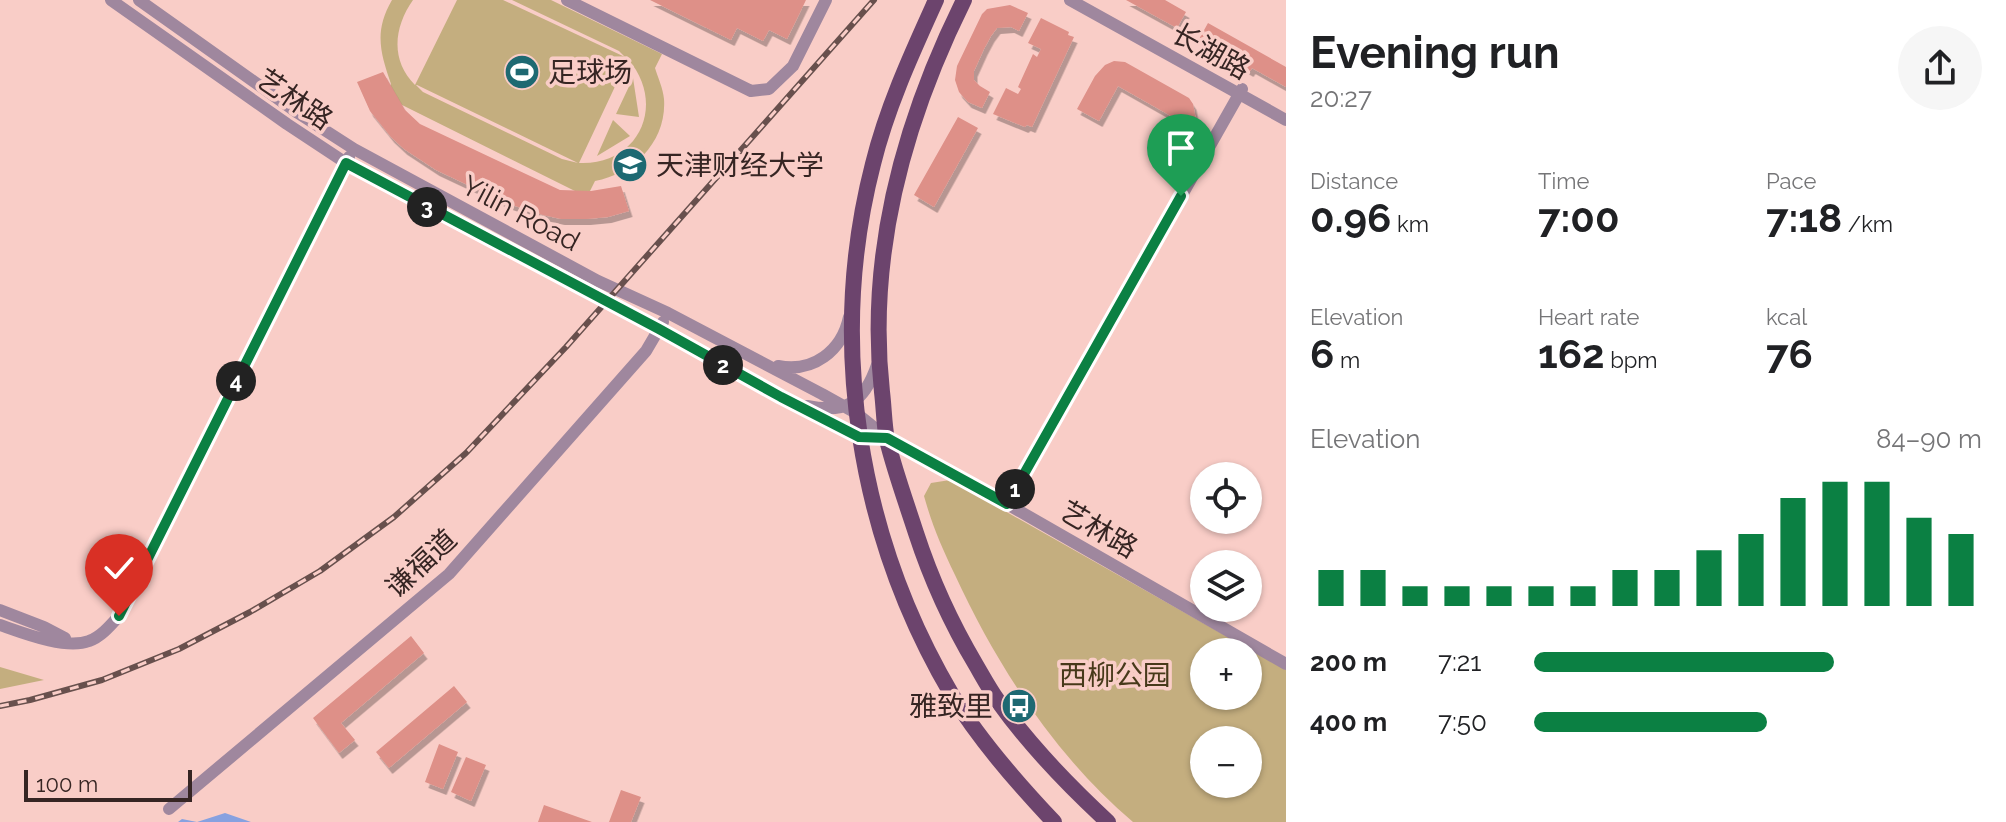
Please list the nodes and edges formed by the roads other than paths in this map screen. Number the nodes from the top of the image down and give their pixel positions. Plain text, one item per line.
1 (111, 0) edge
2 (139, 0) edge
3 (567, 0) edge
4 (826, 0) edge
5 (936, 0) edge
6 (964, 0) edge
7 (1070, 0) edge
8 (1083, 0) edge
9 (1241, 91) junction
10 (1286, 113) edge
11 (1286, 120) edge
12 (354, 149) junction
13 (346, 163) junction
14 (852, 302) junction
15 (668, 313) junction
16 (659, 329) junction
17 (759, 360) junction
18 (879, 362) junction
19 (781, 397) junction
20 (851, 407) junction
21 (859, 437) junction
22 (887, 438) junction
23 (1007, 504) junction
24 (0, 610) edge
25 (0, 625) edge
26 (75, 644) junction
27 (1286, 664) edge
28 (169, 809) dead end
29 (1054, 822) edge
30 (1108, 822) edge

1 - 13 street, 艺林路
2 - 12 street, Yilin Road
3 - 4 street
5 - 14 main road
6 - 18 main road
7 - 9 street, 长湖路
8 - 9 street, 长湖路
9 - 10 street, 长湖路
9 - 11 street, 长湖路
9 - 23 street
12 - 13 street
12 - 15 street, Yilin Road
13 - 16 street, 艺林路
13 - 26 street
14 - 17 street
14 - 20 main road
15 - 16 street, 谦福道
15 - 17 street, Yilin Road
16 - 19 street, 艺林路
16 - 28 street, 谦福道
17 - 20 street, Yilin Road
18 - 20 street
18 - 22 main road
19 - 20 street
19 - 21 street, 艺林路
20 - 21 main road
20 - 22 street, 艺林路
21 - 22 street, 艺林路
21 - 29 main road
22 - 23 street, 艺林路
22 - 30 main road
23 - 27 street, 艺林路
24 - 26 street
25 - 26 street

